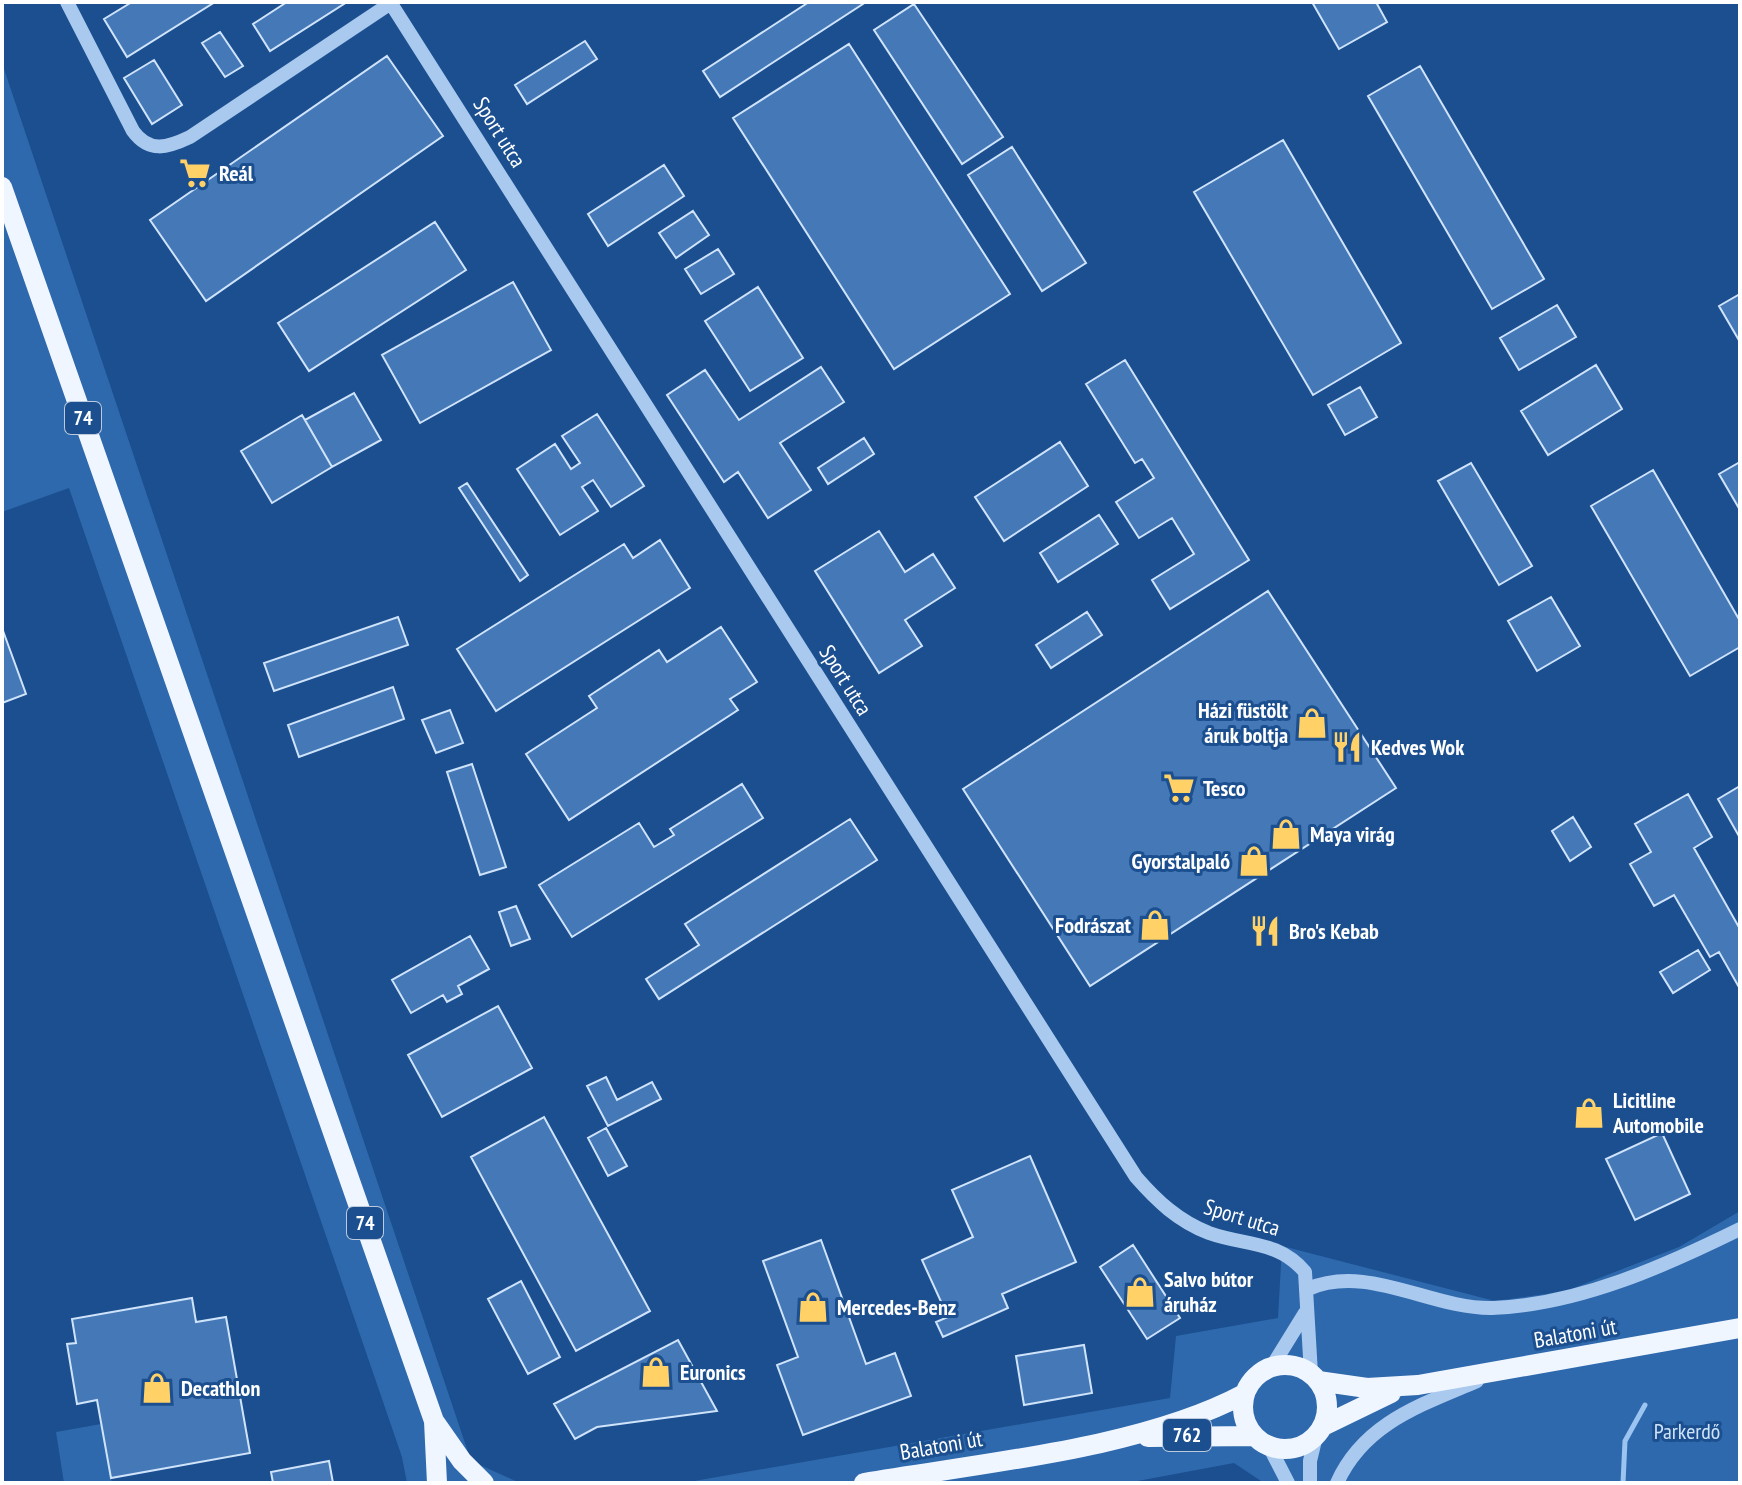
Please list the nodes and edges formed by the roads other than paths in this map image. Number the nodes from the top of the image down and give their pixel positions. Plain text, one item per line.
1 (67, 2) edge
2 (390, 2) edge
3 (2, 187) edge
4 (1740, 1229) edge
5 (1308, 1289) junction
6 (1305, 1313) junction
7 (1740, 1328) edge
8 (1271, 1368) junction
9 (1496, 1372) junction
10 (1314, 1378) junction
11 (1418, 1385) junction
12 (1244, 1394) junction
13 (434, 1421) junction
14 (1319, 1431) junction
15 (1120, 1438) junction
16 (1262, 1441) junction
17 (437, 1483) edge
18 (484, 1483) edge
19 (864, 1483) edge
20 (1288, 1483) edge
21 (1310, 1483) edge
22 (1337, 1483) edge

1 - 2 street
2 - 5 street, Sport utca
3 - 13 main road, 74
4 - 5 street
5 - 6 street
6 - 8 street
6 - 10 street
7 - 9 main road, Balatoni út / 762
8 - 10 main road, Balatoni út / 762
8 - 12 main road, Balatoni út / 762
9 - 11 main road, Balatoni út / 762
9 - 22 street
10 - 11 main road, Balatoni út / 762
10 - 14 main road
11 - 14 main road, Balatoni út / 762
12 - 15 main road, Balatoni út / 762
12 - 16 main road, 762
13 - 17 main road, 74
13 - 18 main road, 74
14 - 16 main road, Balatoni út / 762
14 - 21 street
15 - 16 main road, Balatoni út / 762
15 - 19 main road, Balatoni út / 762
16 - 20 street

